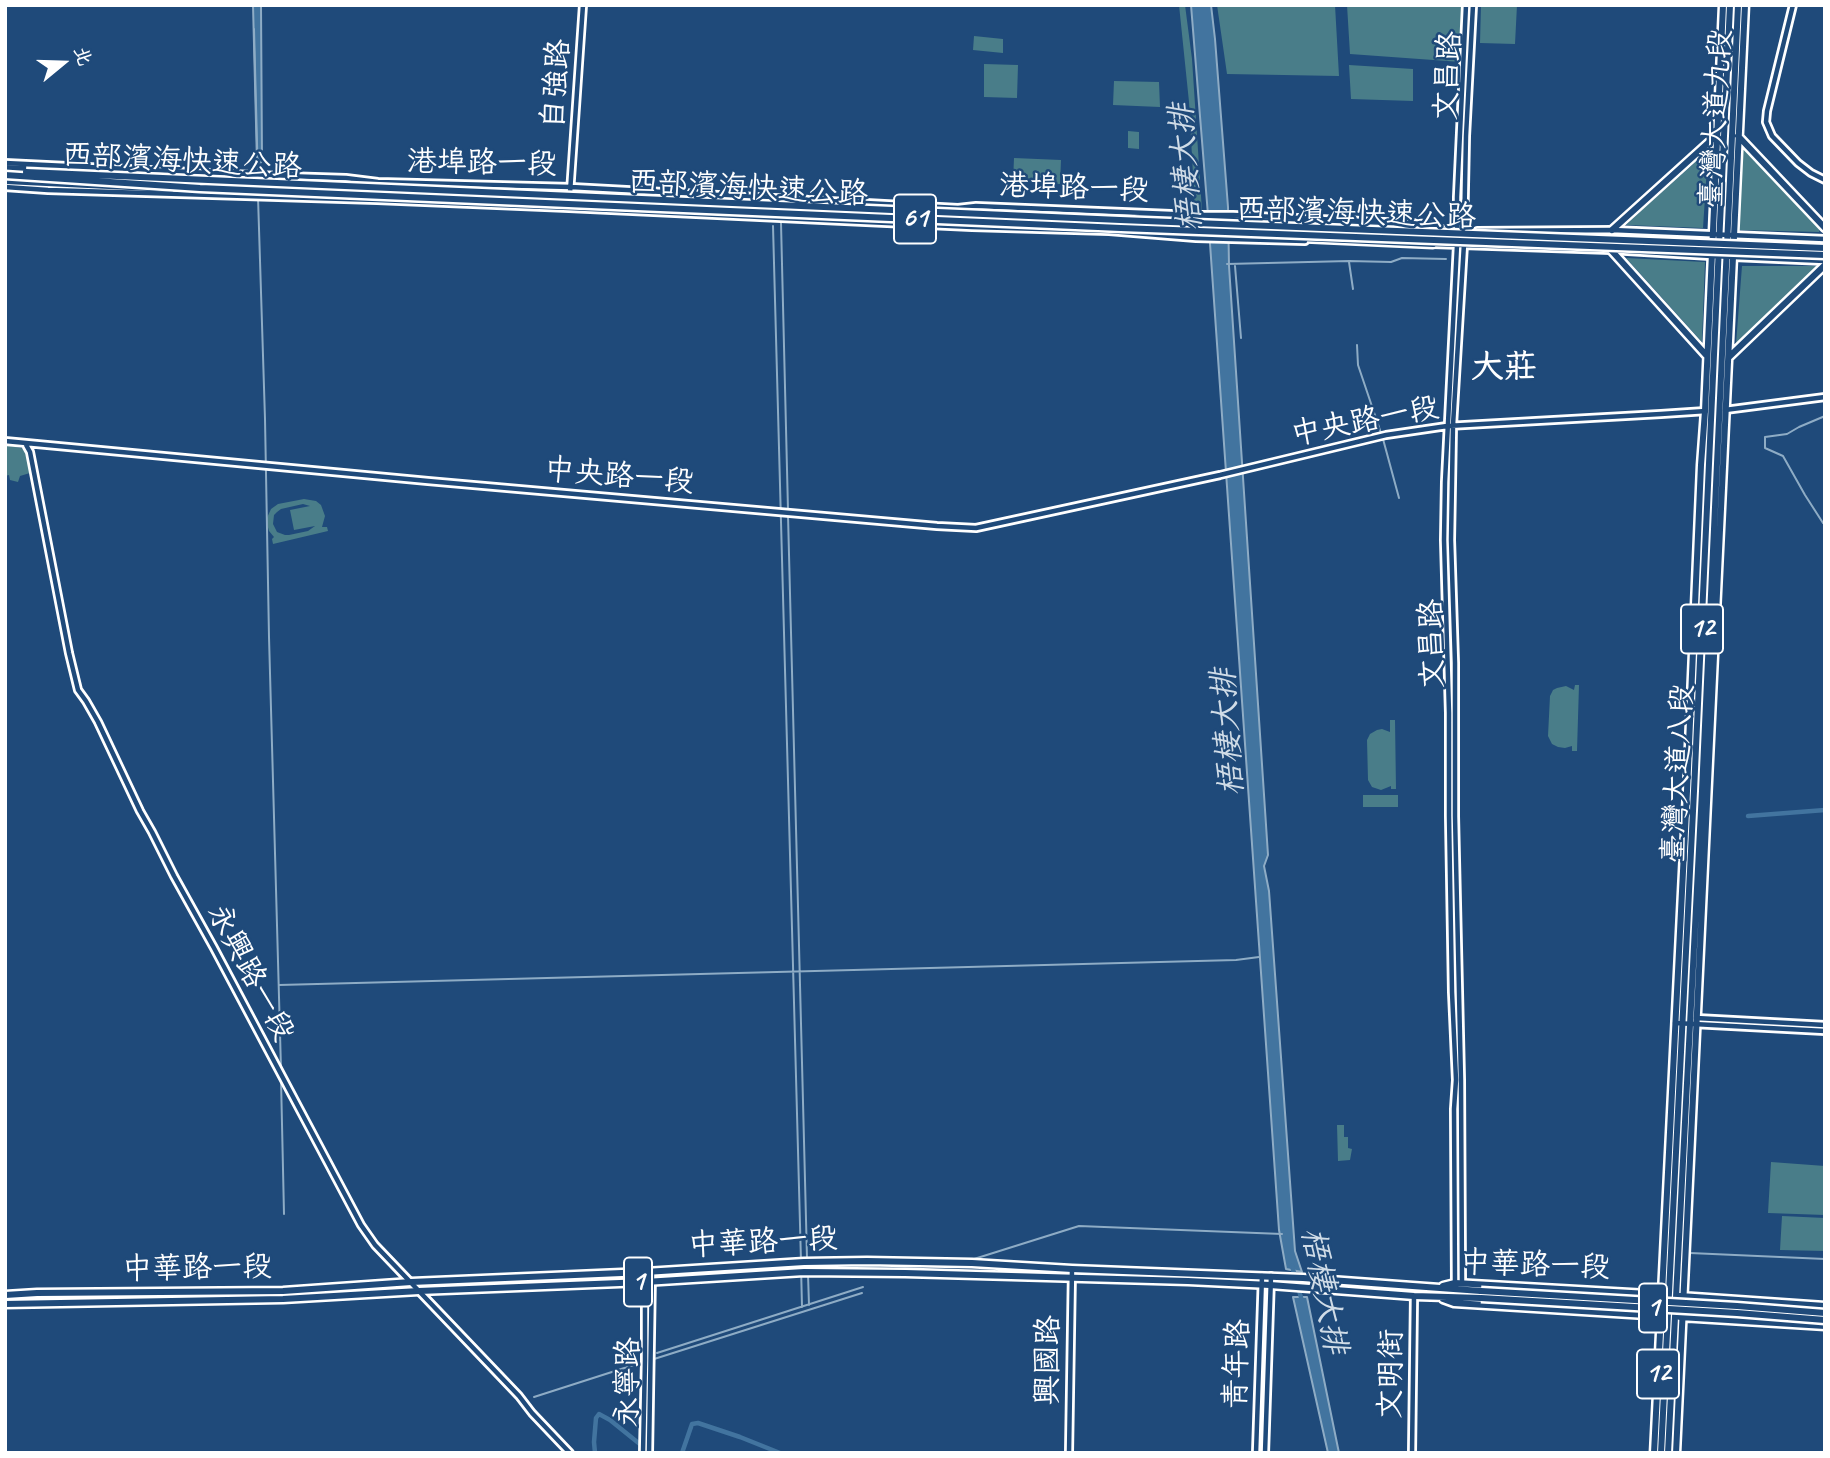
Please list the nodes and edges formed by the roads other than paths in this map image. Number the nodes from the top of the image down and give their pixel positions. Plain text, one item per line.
1 (583, 5) edge
2 (1466, 5) edge
3 (1474, 5) edge
4 (1723, 5) edge
5 (1730, 5) edge
6 (1738, 5) edge
7 (1745, 5) edge
8 (1793, 5) edge
9 (1728, 136) junction
10 (5, 172) edge
11 (1825, 180) edge
12 (378, 182) junction
13 (5, 187) edge
14 (571, 187) junction
15 (333, 191) junction
16 (377, 200) junction
17 (569, 208) junction
18 (958, 208) junction
19 (996, 218) junction
20 (1119, 220) junction
21 (958, 226) junction
22 (1121, 228) junction
23 (1825, 228) edge
24 (1439, 229) junction
25 (1457, 230) junction
26 (1612, 230) junction
27 (1465, 231) junction
28 (1723, 234) junction
29 (1395, 235) junction
30 (1825, 239) edge
31 (1433, 244) junction
32 (1457, 246) junction
33 (1464, 246) junction
34 (1825, 248) edge
35 (1611, 250) junction
36 (1825, 255) edge
37 (1722, 257) junction
38 (1825, 263) edge
39 (1710, 356) junction
40 (1729, 357) junction
41 (1825, 397) edge
42 (1715, 410) junction
43 (1454, 425) junction
44 (1447, 426) junction
45 (5, 441) edge
46 (25, 443) junction
47 (1686, 1020) junction
48 (1825, 1025) edge
49 (1825, 1031) edge
50 (1072, 1269) junction
51 (648, 1271) junction
52 (1262, 1276) junction
53 (1271, 1276) junction
54 (1072, 1278) junction
55 (649, 1281) junction
56 (411, 1282) junction
57 (1459, 1283) junction
58 (1262, 1284) junction
59 (1270, 1285) junction
60 (1438, 1287) junction
61 (419, 1291) junction
62 (5, 1295) edge
63 (1481, 1295) junction
64 (1414, 1296) junction
65 (1673, 1296) junction
66 (1438, 1297) junction
67 (5, 1304) edge
68 (1825, 1306) edge
69 (1825, 1313) edge
70 (1672, 1316) junction
71 (1825, 1320) edge
72 (1825, 1326) edge
73 (570, 1453) edge
74 (643, 1453) edge
75 (649, 1453) edge
76 (1069, 1453) edge
77 (1256, 1453) edge
78 (1265, 1453) edge
79 (1412, 1453) edge
80 (1654, 1453) edge
81 (1661, 1453) edge
82 (1668, 1453) edge
83 (1676, 1453) edge

1 - 14 street, 自強路
2 - 25 street, 文昌路
3 - 27 street, 文昌路
4 - 9 main road, 臺灣大道九段 / 12
5 - 9 main road, 臺灣大道九段 / 12
6 - 9 main road, 臺灣大道九段 / 12
7 - 9 main road, 臺灣大道九段 / 12
8 - 11 street
9 - 23 main road
9 - 26 main road
9 - 28 main road, 臺灣大道九段 / 12
9 - 28 main road, 臺灣大道九段 / 12
10 - 12 street, 港埠路一段
10 - 15 street
10 - 20 main road, 西部濱海快速公路 / 61, bridge
10 - 22 main road, 西部濱海快速公路 / 61, bridge
12 - 14 street, 港埠路一段
12 - 15 street
13 - 16 street, 港埠路一段
14 - 17 street, 自強路
14 - 18 street, 港埠路一段
15 - 16 street
16 - 17 street, 港埠路一段
17 - 21 street, 港埠路一段
18 - 19 street, 港埠路一段
18 - 24 street, 港埠路一段
19 - 21 street, 港埠路一段
19 - 29 street, 港埠路一段
20 - 24 main road, bridge
20 - 34 main road, 西部濱海快速公路 / 61, bridge
21 - 31 street, 港埠路一段
22 - 31 main road, bridge
22 - 36 main road, 西部濱海快速公路 / 61, bridge
24 - 25 street, 港埠路一段
24 - 29 street, 港埠路一段
25 - 27 street, 港埠路一段
25 - 32 street, 文昌路
26 - 27 street, 港埠路一段
26 - 28 street, 港埠路一段
27 - 33 street, 文昌路
28 - 30 street, 港埠路一段
28 - 37 main road, 臺灣大道八段 / 12
28 - 37 main road, 臺灣大道八段 / 12
29 - 31 street, 港埠路一段
31 - 32 street, 港埠路一段
32 - 33 street, 港埠路一段
32 - 44 street, 文昌路
33 - 35 street, 港埠路一段
33 - 43 street, 文昌路
35 - 37 street, 港埠路一段
35 - 39 main road
37 - 38 street, 港埠路一段
37 - 39 main road, 臺灣大道八段 / 12
37 - 40 main road, 臺灣大道八段 / 12
37 - 42 main road, 臺灣大道八段 / 12
38 - 40 main road
39 - 42 main road, 臺灣大道八段 / 12
40 - 42 main road, 臺灣大道八段 / 12
41 - 42 street, 中央路一段
42 - 43 street, 中央路一段
42 - 47 main road, 臺灣大道八段 / 12
42 - 47 main road, 臺灣大道八段 / 12
43 - 44 street, 中央路一段
43 - 57 street, 文昌路
44 - 46 street, 中央路一段
44 - 57 street, 文昌路
45 - 46 street, 中央路一段
46 - 56 street, 永興路一段
47 - 48 street
47 - 49 street
47 - 65 main road, 臺灣大道八段 / 12
47 - 65 main road, 臺灣大道八段 / 12
50 - 51 main road, 中華路一段 / 1
50 - 52 main road, 中華路一段 / 1
50 - 54 street, 興國路
51 - 55 street, 永寧路
51 - 56 main road, 中華路一段 / 1
52 - 53 main road, 中華路一段 / 1
52 - 58 street, 青年路
53 - 59 street, 青年路
53 - 60 main road, 中華路一段 / 1
54 - 55 main road, 中華路一段 / 1
54 - 58 main road, 中華路一段 / 1
54 - 76 street, 興國路
55 - 61 main road, 中華路一段 / 1
55 - 74 street, 永寧路
55 - 75 street, 永寧路
56 - 61 street, 永興路一段
56 - 62 main road, 中華路一段 / 1
57 - 60 main road, 中華路一段 / 1
57 - 65 main road, 中華路一段 / 1
58 - 59 main road, 中華路一段 / 1
58 - 77 street, 青年路
59 - 64 main road, 中華路一段 / 1
59 - 78 street, 青年路
60 - 63 main road, 中華路一段 / 1
61 - 67 main road, 中華路一段 / 1
61 - 73 street, 永興路一段
63 - 66 main road, 中華路一段 / 1
63 - 69 main road, 1, bridge
63 - 71 main road, 1, bridge
64 - 66 main road, 中華路一段 / 1
64 - 79 street, 文明街
65 - 68 main road, 1
65 - 70 main road, 臺灣大道八段 / 12
65 - 70 main road, 臺灣大道八段 / 12
66 - 70 main road, 中華路一段 / 1
70 - 72 main road, 1
70 - 80 main road, 臺灣大道八段 / 12
70 - 81 main road, 臺灣大道八段 / 12
70 - 82 main road, 臺灣大道八段 / 12
70 - 83 main road, 臺灣大道八段 / 12

